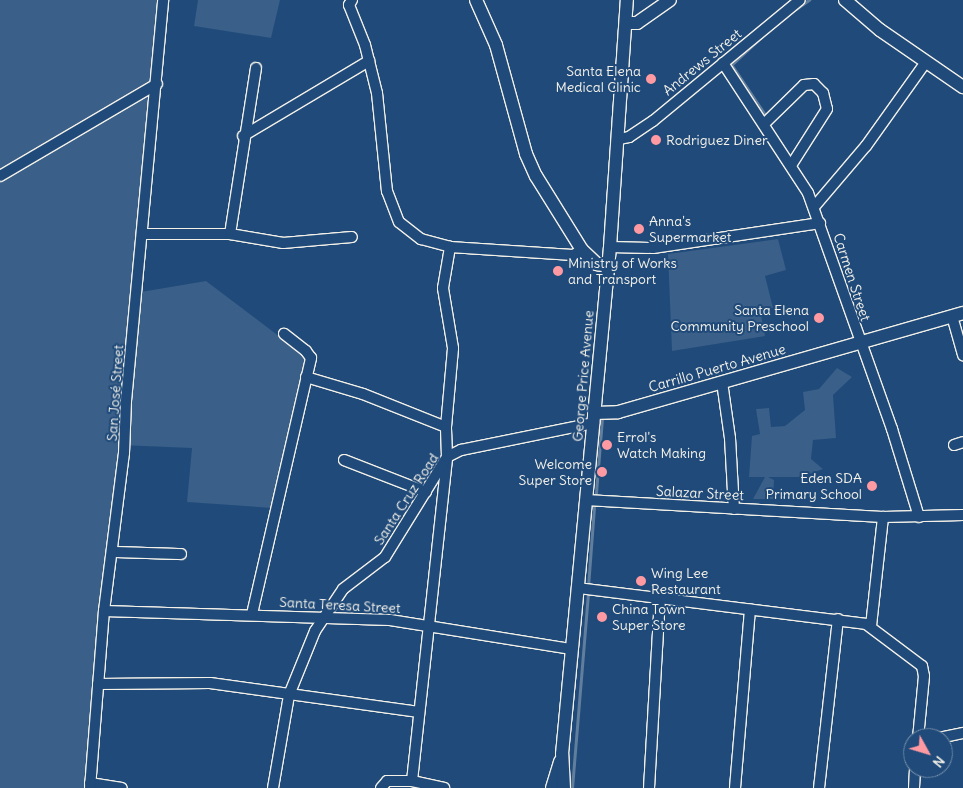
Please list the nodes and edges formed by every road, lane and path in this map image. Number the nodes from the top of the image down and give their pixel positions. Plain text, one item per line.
1 (162, 0) edge
2 (352, 0) edge
3 (476, 0) edge
4 (627, 0) edge
5 (670, 0) edge
6 (800, 0) edge
7 (845, 0) edge
8 (626, 23) junction
9 (369, 61) junction
10 (926, 62) junction
11 (723, 63) junction
12 (256, 68) dead end
13 (157, 84) junction
14 (963, 88) edge
15 (764, 124) junction
16 (243, 136) junction
17 (619, 139) junction
18 (792, 164) junction
19 (0, 176) edge
20 (814, 207) junction
21 (820, 223) junction
22 (143, 234) junction
23 (230, 234) junction
24 (352, 238) dead end
25 (450, 247) junction
26 (610, 248) junction
27 (582, 250) junction
28 (608, 266) junction
29 (963, 305) edge
30 (958, 315) edge
31 (284, 334) dead end
32 (860, 339) junction
33 (963, 355) edge
34 (306, 378) junction
35 (722, 382) junction
36 (594, 413) junction
37 (446, 427) junction
38 (447, 457) junction
39 (344, 460) dead end
40 (426, 492) junction
41 (586, 500) junction
42 (734, 509) junction
43 (963, 515) edge
44 (883, 516) junction
45 (919, 517) junction
46 (113, 552) junction
47 (181, 554) dead end
48 (578, 588) junction
49 (660, 598) junction
50 (750, 610) junction
51 (104, 611) junction
52 (252, 614) junction
53 (323, 618) junction
54 (838, 619) junction
55 (431, 625) junction
56 (871, 626) junction
57 (572, 649) junction
58 (98, 684) junction
59 (289, 695) junction
60 (419, 712) junction
61 (919, 728) edge
62 (562, 754) junction
63 (412, 781) junction
64 (90, 785) edge
65 (122, 788) edge
66 (273, 788) edge
67 (381, 788) edge
68 (444, 788) edge
69 (552, 788) edge
70 (564, 788) edge
71 (649, 788) edge
72 (735, 788) edge
73 (819, 788) edge

1 - 13 street, San José Street
2 - 9 street
3 - 27 main road
4 - 8 main road, George Price Avenue
5 - 8 main road
6 - 11 street, Andrews Street
7 - 10 main road
8 - 17 main road, George Price Avenue
9 - 16 street
9 - 25 street
10 - 14 main road
10 - 20 street
11 - 15 street, Carmen Street
11 - 17 street, Andrews Street
12 - 16 street
13 - 19 street
13 - 22 street, San José Street
15 - 18 street, Carmen Street
15 - 18 street
16 - 23 street
17 - 26 main road, George Price Avenue
18 - 20 street, Carmen Street
20 - 21 street, Carmen Street
21 - 26 street
21 - 32 street, Carmen Street
22 - 23 street
22 - 46 street, San José Street
23 - 24 street
25 - 27 street
25 - 37 street
26 - 28 main road, George Price Avenue
27 - 28 main road
28 - 36 main road, George Price Avenue
29 - 32 main road, Carrillo Puerto Avenue
30 - 32 main road, Carrillo Puerto Avenue
30 - 33 street
31 - 34 street
32 - 35 main road, Carrillo Puerto Avenue
32 - 36 main road, Carrillo Puerto Avenue
32 - 45 street, Carmen Street
34 - 37 street
34 - 52 street
35 - 36 main road, Carrillo Puerto Avenue
35 - 42 street
36 - 38 street, Santa Cruz Road
36 - 41 main road, George Price Avenue
37 - 38 street
38 - 40 street, Santa Cruz Road
38 - 55 street
39 - 40 street
40 - 53 street, Santa Cruz Road
41 - 42 street, Salazar Street
41 - 48 main road, George Price Avenue
42 - 44 street, Salazar Street
43 - 45 street, Salazar Street
44 - 45 street, Salazar Street
44 - 56 street
46 - 47 street
46 - 51 street, San José Street
48 - 49 street
48 - 57 main road, George Price Avenue
49 - 50 street
49 - 71 street
50 - 54 street
50 - 72 street
51 - 52 street, Santa Teresa Street
51 - 58 street, San José Street
52 - 53 street, Santa Teresa Street
53 - 55 street, Santa Teresa Street
53 - 59 street, Santa Cruz Road
54 - 56 street
54 - 73 street
55 - 57 street, Santa Teresa Street
55 - 60 street
56 - 61 street
57 - 62 main road, George Price Avenue
58 - 59 street
58 - 64 street, San José Street
59 - 60 street
59 - 66 street, Santa Cruz Road
60 - 63 street
62 - 69 main road, George Price Avenue
62 - 70 main road, George Price Avenue
63 - 67 street
63 - 68 street
64 - 65 street

